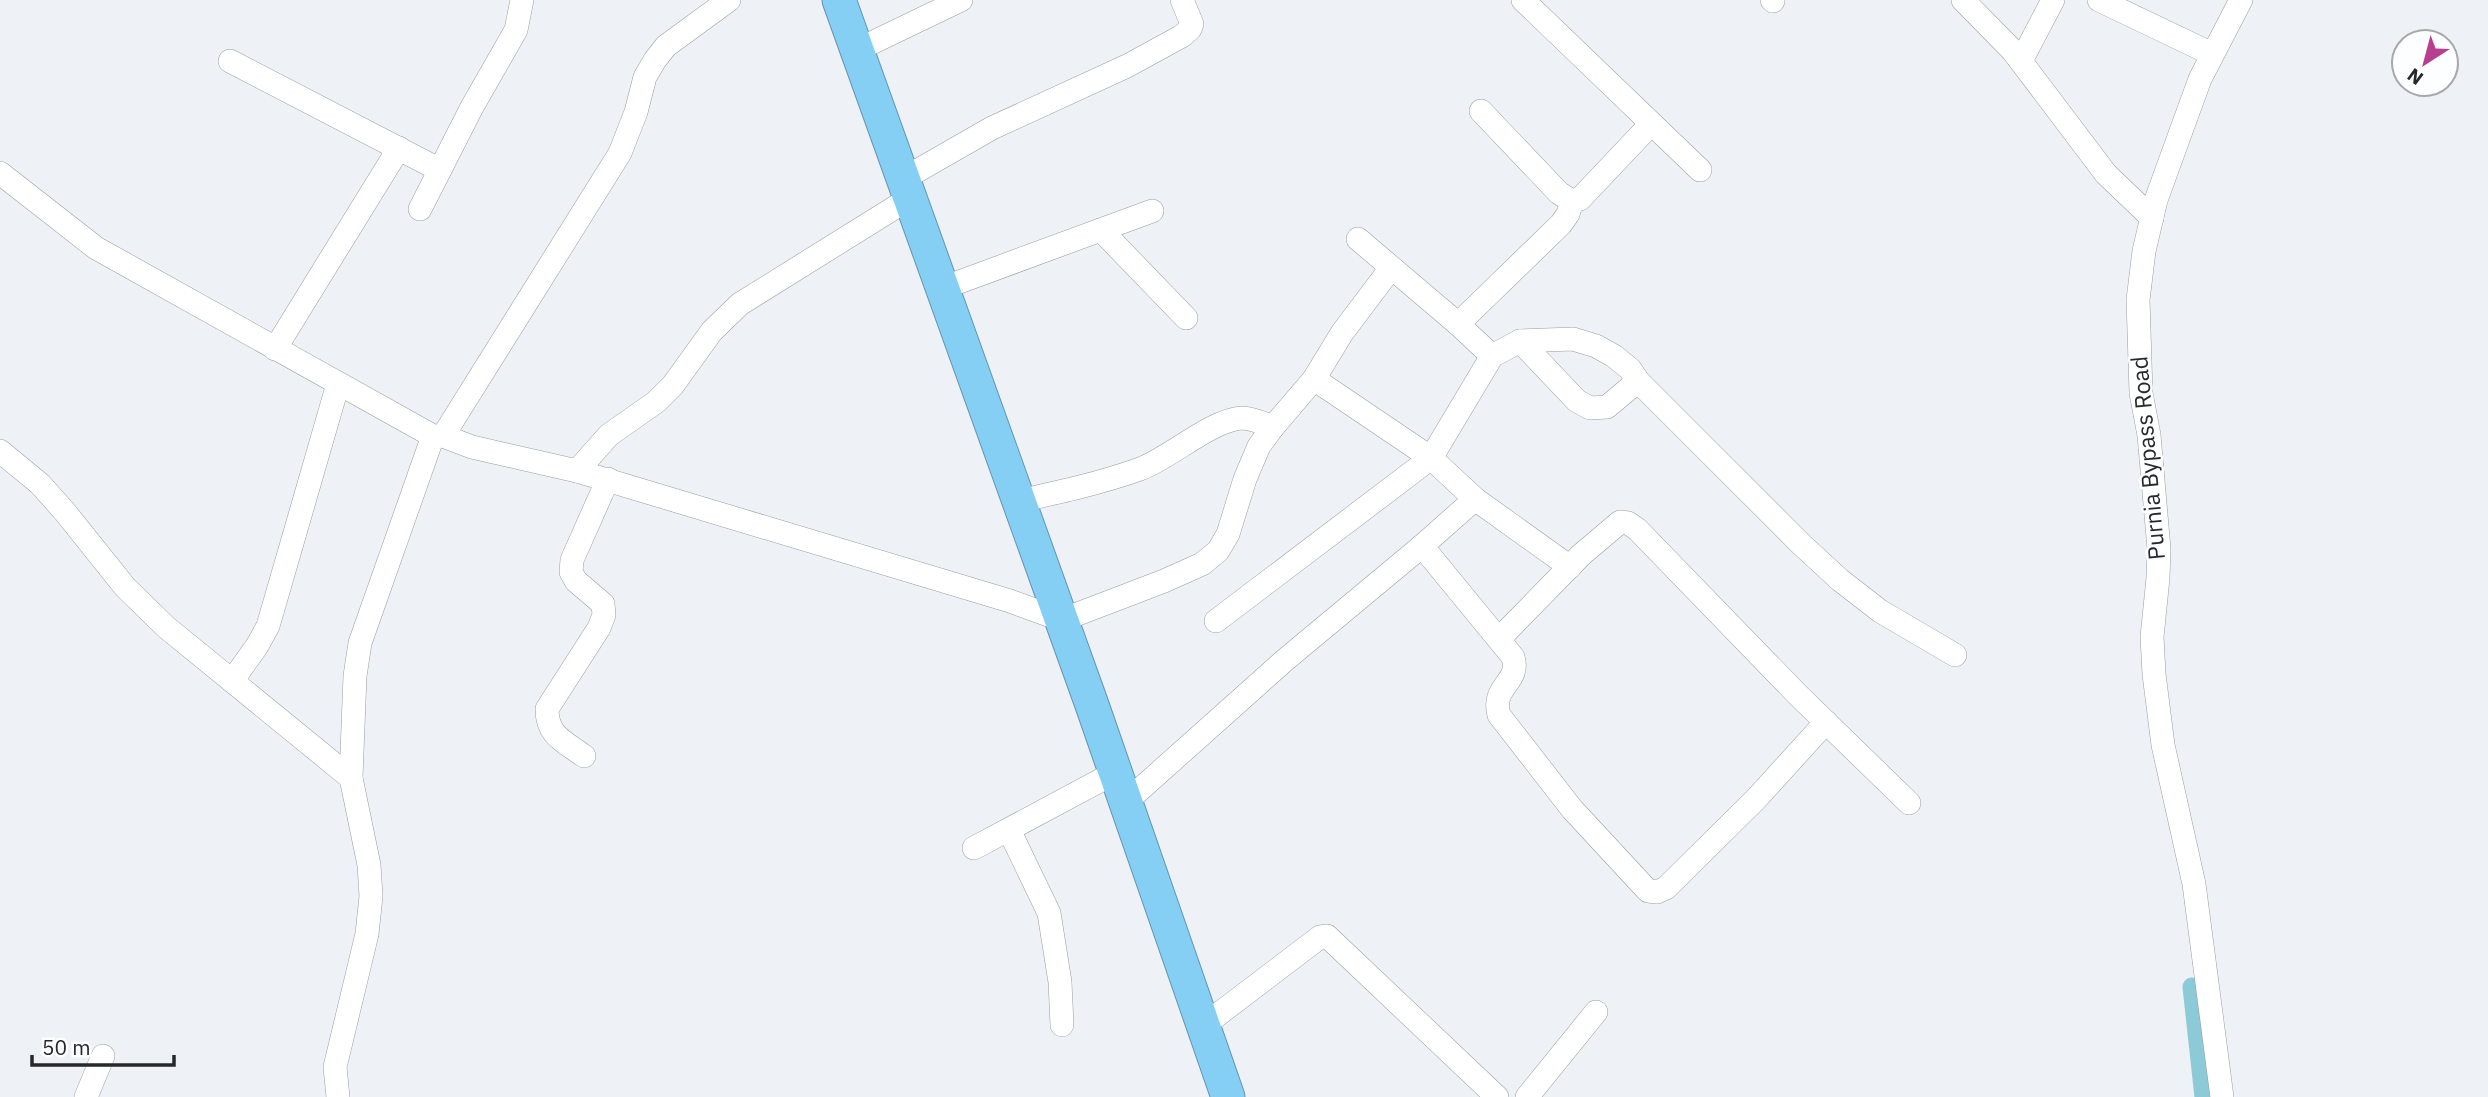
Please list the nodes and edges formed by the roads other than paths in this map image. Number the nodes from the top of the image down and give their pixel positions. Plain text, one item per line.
1 (522, 0) edge
2 (729, 0) edge
3 (839, 0) edge
4 (961, 0) edge
5 (1182, 0) edge
6 (1523, 0) edge
7 (1963, 0) edge
8 (2053, 0) edge
9 (2099, 0) edge
10 (2241, 0) edge
11 (857, 50) junction
12 (2212, 54) junction
13 (230, 61) dead end
14 (2021, 61) junction
15 (1481, 111) dead end
16 (1651, 124) junction
17 (399, 148) junction
18 (440, 170) junction
19 (1700, 170) dead end
20 (0, 173) edge
21 (907, 189) junction
22 (1572, 201) junction
23 (420, 209) dead end
24 (1152, 211) dead end
25 (2152, 218) junction
26 (1101, 230) junction
27 (1357, 239) dead end
28 (1391, 268) junction
29 (943, 288) junction
30 (1185, 318) dead end
31 (1458, 324) junction
32 (1520, 341) junction
33 (275, 349) junction
34 (1492, 356) junction
35 (1314, 379) junction
36 (1638, 381) junction
37 (338, 384) junction
38 (1273, 427) junction
39 (438, 436) junction
40 (0, 451) edge
41 (1431, 458) junction
42 (577, 471) junction
43 (608, 480) junction
44 (1475, 499) junction
45 (1019, 501) junction
46 (1422, 546) junction
47 (1570, 567) junction
48 (1062, 620) junction
49 (1216, 621) dead end
50 (1500, 638) junction
51 (1955, 655) dead end
52 (232, 681) junction
53 (1826, 722) junction
54 (584, 756) dead end
55 (351, 778) junction
56 (1121, 787) junction
57 (1909, 803) dead end
58 (1009, 830) junction
59 (974, 848) dead end
60 (1596, 1012) dead end
61 (1062, 1025) dead end
62 (1203, 1026) junction
63 (103, 1056) dead end
64 (86, 1097) edge
65 (338, 1097) edge
66 (1228, 1097) edge
67 (1497, 1097) edge
68 (1527, 1097) edge
69 (2222, 1097) edge

1 - 18 street
2 - 39 street
3 - 11 highway
4 - 11 street
5 - 21 street
6 - 16 street
7 - 14 street
8 - 14 street
9 - 12 street
10 - 12 street, Purnia Bypass Road
11 - 21 highway
12 - 25 street, Purnia Bypass Road
13 - 17 street
14 - 25 street
15 - 22 street
16 - 19 street
16 - 22 street
17 - 18 street
17 - 33 street
18 - 23 street
20 - 33 street
21 - 29 highway
21 - 42 street
22 - 31 street
24 - 26 street
25 - 69 street, Purnia Bypass Road
26 - 29 street
26 - 30 street
27 - 28 street
28 - 31 street
28 - 35 street
29 - 45 highway
31 - 34 street
32 - 34 street
32 - 36 street
32 - 36 street
33 - 37 street
34 - 41 street
35 - 38 street
35 - 41 street
36 - 51 street
37 - 39 street
37 - 52 street
38 - 45 street
38 - 48 street
39 - 42 street
39 - 55 street
40 - 52 street
41 - 44 street
41 - 49 street
42 - 43 street
43 - 48 street
43 - 54 street
44 - 46 street
44 - 47 street
45 - 48 highway
46 - 50 street
46 - 56 street
47 - 50 street
47 - 53 street
48 - 56 highway
50 - 53 street
52 - 55 street
53 - 57 street
55 - 65 street
56 - 58 street
56 - 62 highway
58 - 59 street
58 - 61 street
60 - 68 street
62 - 66 highway
62 - 67 street
63 - 64 street

